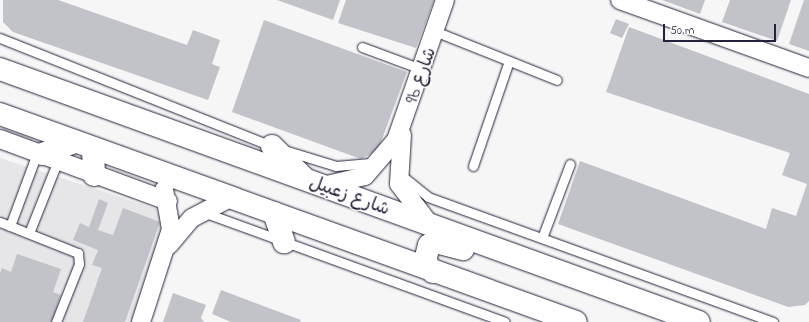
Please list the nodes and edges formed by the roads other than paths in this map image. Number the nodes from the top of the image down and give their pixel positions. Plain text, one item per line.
1 (445, 0) edge
2 (453, 0) edge
3 (620, 0) edge
4 (439, 26) junction
5 (0, 38) edge
6 (362, 47) dead end
7 (509, 61) junction
8 (809, 68) edge
9 (0, 69) edge
10 (424, 70) junction
11 (557, 80) dead end
12 (0, 114) edge
13 (0, 139) edge
14 (84, 145) junction
15 (272, 146) junction
16 (46, 156) junction
17 (390, 160) junction
18 (570, 164) dead end
19 (473, 166) dead end
20 (158, 170) junction
21 (94, 175) junction
22 (314, 184) junction
23 (232, 197) junction
24 (168, 201) junction
25 (202, 212) junction
26 (274, 213) junction
27 (0, 222) edge
28 (10, 226) junction
29 (430, 226) junction
30 (29, 233) junction
31 (542, 238) junction
32 (284, 242) junction
33 (167, 248) junction
34 (543, 268) junction
35 (433, 272) junction
36 (546, 317) edge
37 (56, 322) edge
38 (142, 322) edge
39 (505, 322) edge
40 (575, 322) edge
41 (699, 322) edge
42 (773, 322) edge

1 - 4 street, 9b شارع
2 - 4 street, 9b شارع
3 - 8 street
4 - 7 lane
4 - 10 street, 9b شارع
5 - 15 lane
6 - 10 lane
7 - 11 lane
7 - 19 lane
9 - 22 main road, شارع زعبيل
10 - 17 street, 9b شارع
12 - 14 main road
13 - 16 street
14 - 16 main road
14 - 20 main road
14 - 21 main road
15 - 17 lane
15 - 22 main road
16 - 21 street
16 - 28 lane
16 - 30 lane
17 - 22 street, 9b شارع
17 - 29 street
17 - 31 lane
18 - 31 lane
20 - 23 main road
20 - 24 street
21 - 24 street
22 - 29 main road, شارع زعبيل
23 - 25 street
23 - 26 main road
24 - 33 street
25 - 32 lane
25 - 33 street
26 - 32 main road
26 - 35 main road
27 - 28 lane
28 - 30 lane
29 - 34 main road, شارع زعبيل
30 - 37 lane
31 - 42 lane
32 - 39 lane
33 - 38 street
34 - 35 main road
34 - 41 main road, شارع زعبيل
35 - 36 main road
36 - 40 main road

